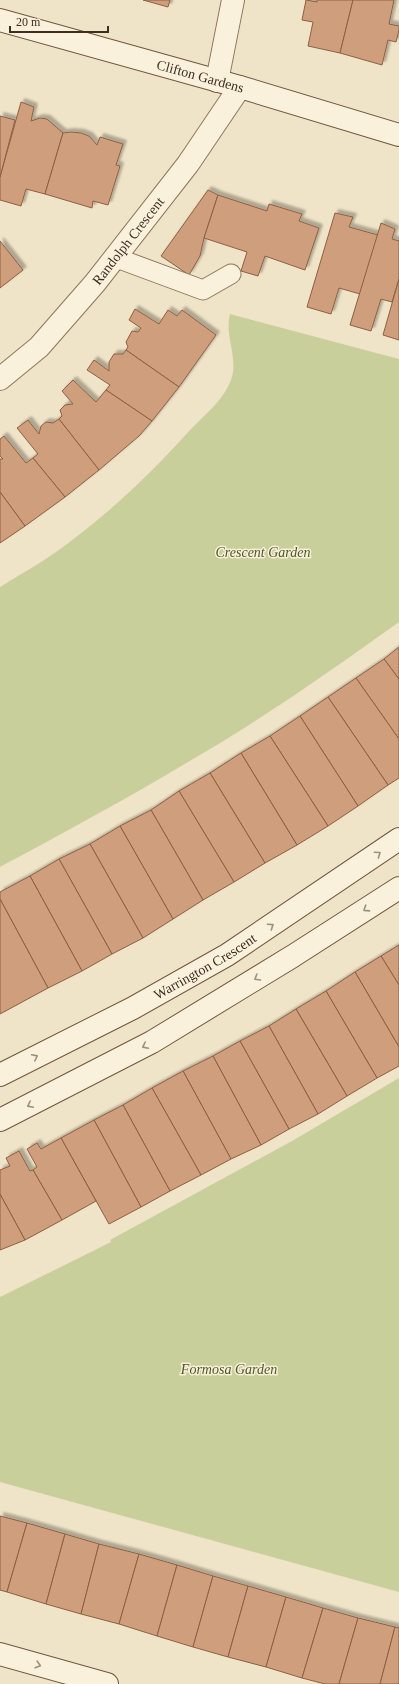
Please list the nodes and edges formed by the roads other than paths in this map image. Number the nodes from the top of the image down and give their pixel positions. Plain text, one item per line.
1 (233, 0) edge
2 (0, 20) edge
3 (217, 81) junction
4 (240, 87) junction
5 (399, 135) edge
6 (114, 257) junction
7 (231, 274) dead end
8 (0, 380) edge
9 (399, 839) edge
10 (399, 888) edge
11 (0, 1075) edge
12 (0, 1120) edge
13 (0, 1654) edge
14 (107, 1684) edge

1 - 3 street
2 - 3 street, Clifton Gardens
3 - 4 street, Clifton Gardens
4 - 5 street, Clifton Gardens
4 - 6 street, Randolph Crescent
6 - 7 lane
6 - 8 street, Randolph Crescent
11 -> 9 street, Warrington Crescent
10 -> 12 street
13 -> 14 street

